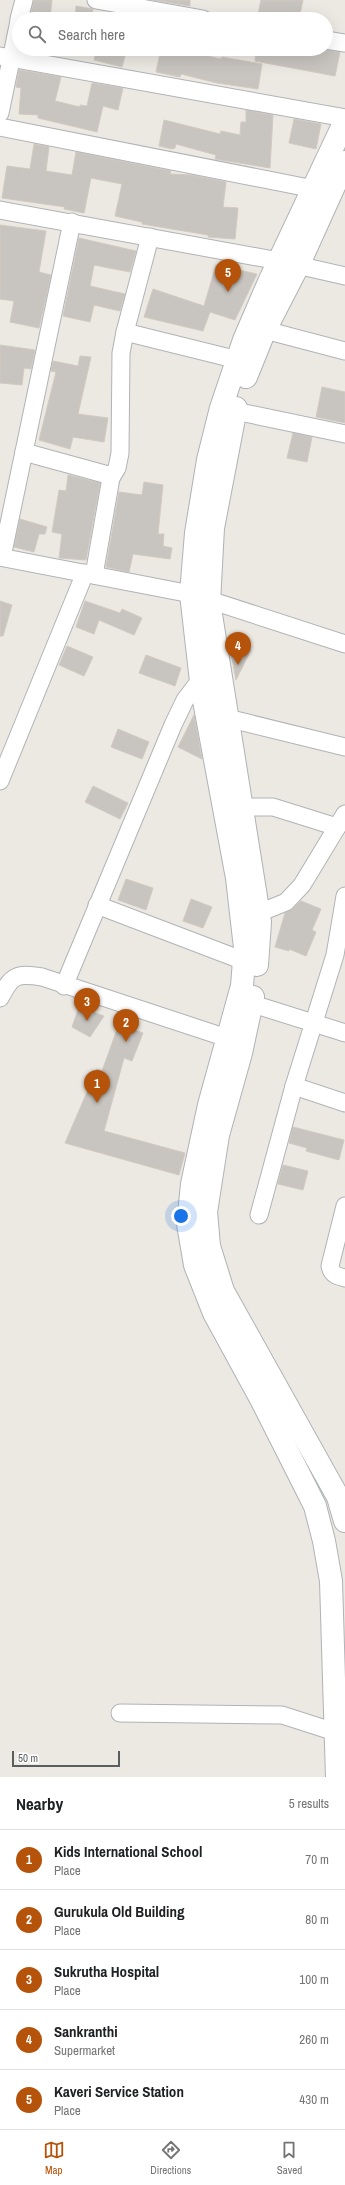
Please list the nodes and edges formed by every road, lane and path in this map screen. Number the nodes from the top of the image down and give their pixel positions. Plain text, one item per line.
1 (24, 0) edge
2 (96, 0) edge
3 (21, 12) edge
4 (164, 12) edge
5 (12, 38) edge
6 (333, 41) edge
7 (345, 44) edge
8 (5, 57) edge
9 (0, 113) edge
10 (345, 118) edge
11 (345, 121) edge
12 (0, 127) edge
13 (345, 162) edge
14 (314, 188) junction
15 (0, 210) edge
16 (72, 222) junction
17 (150, 237) junction
18 (289, 263) junction
19 (345, 276) edge
20 (265, 330) junction
21 (125, 332) junction
22 (345, 351) edge
23 (238, 360) junction
24 (235, 411) junction
25 (345, 434) edge
26 (24, 452) junction
27 (111, 478) junction
28 (1, 557) edge
29 (90, 574) junction
30 (200, 598) junction
31 (345, 644) edge
32 (201, 679) junction
33 (227, 718) junction
34 (345, 747) edge
35 (0, 781) edge
36 (242, 807) junction
37 (341, 820) edge
38 (345, 896) edge
39 (98, 905) junction
40 (259, 913) junction
41 (340, 957) edge
42 (244, 961) junction
43 (8, 974) edge
44 (64, 986) junction
45 (0, 998) edge
46 (252, 1004) junction
47 (314, 1023) junction
48 (345, 1033) edge
49 (235, 1041) junction
50 (294, 1086) junction
51 (345, 1103) edge
52 (345, 1208) edge
53 (259, 1215) dead end
54 (345, 1278) edge
55 (342, 1495) edge
56 (315, 1506) junction
57 (345, 1520) edge
58 (120, 1713) dead end
59 (335, 1732) junction
60 (337, 1777) edge

1 - 3 street
2 - 4 street
5 - 8 street
6 - 7 street
8 - 9 street
8 - 10 street
11 - 14 street
12 - 14 street
13 - 18 street
14 - 18 street
15 - 16 street
16 - 17 street
16 - 26 street
17 - 18 street
17 - 21 street
18 - 19 street
18 - 20 street
18 - 23 street
20 - 22 street
20 - 24 street
21 - 23 street
21 - 27 street
23 - 30 street
24 - 25 street
24 - 30 street
26 - 27 street
26 - 28 street
27 - 29 street
28 - 29 street
29 - 30 street
29 - 35 street
30 - 31 street
30 - 32 street
30 - 33 street
32 - 39 street
32 - 42 street
33 - 34 street
33 - 36 street
36 - 37 street
36 - 40 street
37 - 40 street
38 - 41 street
39 - 42 street
39 - 44 street
40 - 46 street
41 - 47 street
42 - 49 street
43 - 44 street
43 - 45 street
44 - 49 street
46 - 47 street
46 - 49 street
47 - 48 street
47 - 50 street
49 - 55 street
49 - 56 street
50 - 51 street
50 - 53 street
52 - 54 street
55 - 56 street
55 - 57 street
56 - 59 street
58 - 59 street
59 - 60 street

